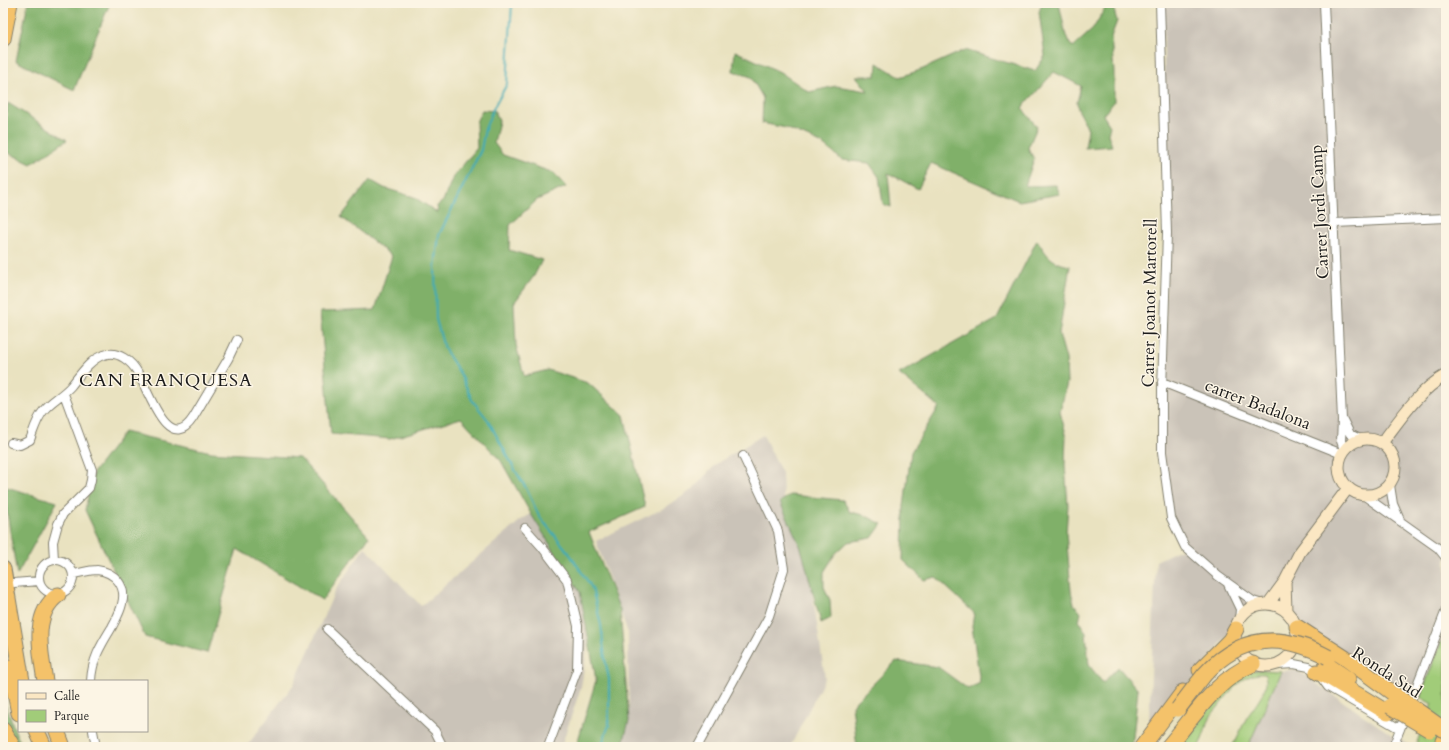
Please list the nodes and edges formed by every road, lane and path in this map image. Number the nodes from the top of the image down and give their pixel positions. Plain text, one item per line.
1 (10, 3) edge
2 (1160, 3) edge
3 (1324, 3) edge
4 (3, 39) edge
5 (1446, 218) edge
6 (1335, 223) junction
7 (237, 340) dead end
8 (1446, 375) edge
9 (1162, 382) junction
10 (64, 394) junction
11 (1342, 420) junction
12 (1360, 439) junction
13 (11, 443) dead end
14 (1382, 443) junction
15 (1343, 452) junction
16 (743, 456) dead end
17 (1390, 485) junction
18 (1348, 488) junction
19 (1366, 497) junction
20 (1400, 520) junction
21 (525, 528) dead end
22 (1442, 548) edge
23 (1446, 558) edge
24 (54, 560) junction
25 (3, 569) edge
26 (73, 574) junction
27 (39, 581) junction
28 (1227, 581) junction
29 (1285, 581) junction
30 (14, 583) dead end
31 (58, 594) junction
32 (1265, 604) junction
33 (1446, 610) edge
34 (1286, 611) junction
35 (1237, 624) junction
36 (3, 627) edge
37 (1297, 627) junction
38 (327, 629) dead end
39 (1253, 664) junction
40 (1324, 664) junction
41 (1277, 665) junction
42 (22, 680) edge
43 (45, 680) edge
44 (91, 680) edge
45 (1391, 703) junction
46 (18, 710) edge
47 (1180, 712) junction
48 (1400, 729) junction
49 (3, 730) edge
50 (26, 732) edge
51 (37, 732) edge
52 (57, 732) edge
53 (93, 732) edge
54 (1445, 736) edge
55 (13, 747) edge
56 (32, 747) edge
57 (44, 747) edge
58 (63, 747) edge
59 (96, 747) edge
60 (442, 747) edge
61 (548, 747) edge
62 (697, 747) edge
63 (1142, 747) edge
64 (1149, 747) edge
65 (1158, 747) edge
66 (1168, 747) edge
67 (1393, 747) edge

1 - 4 highway
2 - 9 street, Carrer Joanot Martorell
3 - 6 street, Carrer Jordi Camp
5 - 6 street
6 - 11 street, Carrer Jordi Camp
7 - 10 street
8 - 14 street
9 - 15 street, carrer Badalona
9 - 28 street, Carrer Joanot Martorell
10 - 13 street
10 - 24 street
11 - 12 street
11 - 15 street, Carrer Jordi Camp
12 - 14 street
12 - 15 street
14 - 17 street
15 - 18 street
16 - 62 street
17 - 19 street
17 - 20 street
18 - 19 street
18 - 29 street
19 - 20 street
20 - 22 street
21 - 61 street
22 - 23 street
24 - 26 street
24 - 27 street
25 - 42 highway
26 - 31 street
26 - 44 street
27 - 30 street
27 - 31 street
28 - 32 street, Carrer Joanot Martorell
28 - 35 street
29 - 32 street
29 - 34 street
31 - 43 highway
32 - 34 street
32 - 35 street
33 - 48 street
34 - 37 street
35 - 39 street
35 - 63 highway
36 - 46 highway
37 - 41 street
37 - 45 highway
38 - 60 street
39 - 41 street
39 - 66 highway
40 - 41 street
40 - 45 highway, Ronda Sud
40 - 47 highway, Ronda Sud, bridge
40 - 48 street
45 - 54 highway, bridge
45 - 54 highway
47 - 64 highway
47 - 65 highway
48 - 67 street
49 - 55 highway
50 - 56 highway
51 - 57 highway
52 - 58 highway
53 - 59 street

